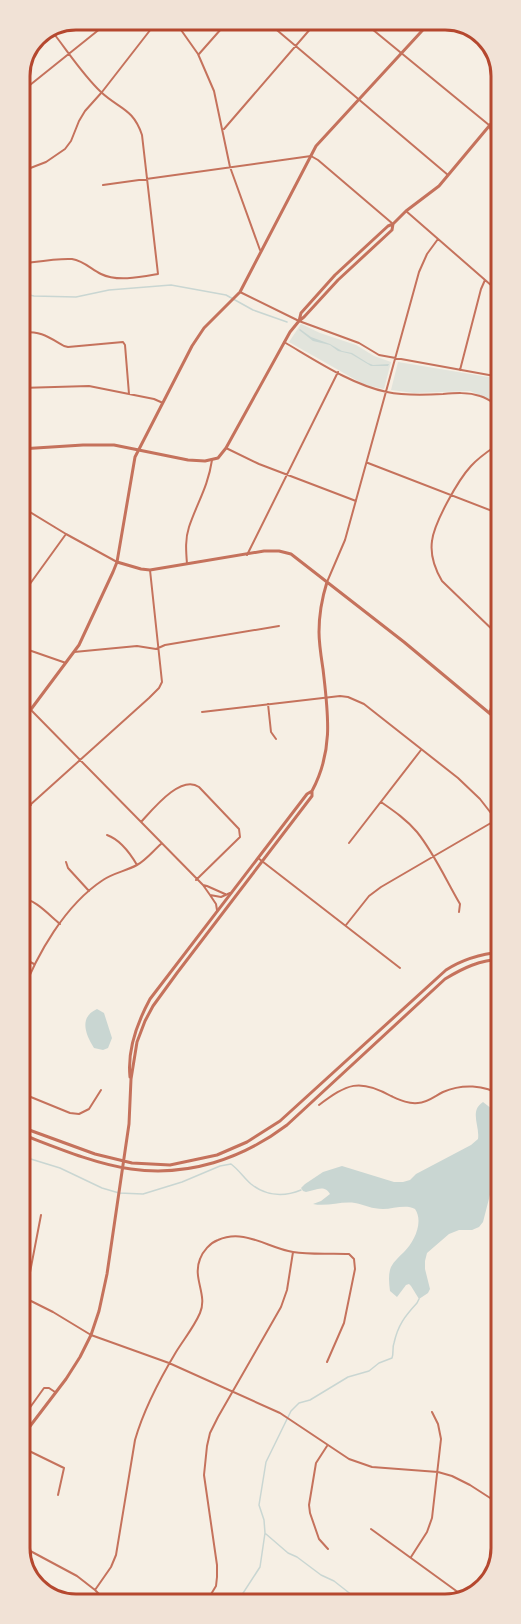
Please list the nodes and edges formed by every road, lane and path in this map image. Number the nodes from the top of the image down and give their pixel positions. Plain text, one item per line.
1 (98, 30) edge
2 (150, 30) edge
3 (181, 30) edge
4 (220, 30) edge
5 (278, 30) edge
6 (310, 30) edge
7 (373, 30) edge
8 (423, 30) edge
9 (55, 35) edge
10 (296, 46) junction
11 (69, 53) junction
12 (401, 53) junction
13 (198, 54) junction
14 (30, 85) edge
15 (102, 92) junction
16 (359, 99) junction
17 (489, 125) junction
18 (223, 131) junction
19 (491, 131) edge
20 (311, 156) junction
21 (230, 167) junction
22 (30, 168) edge
23 (448, 175) junction
24 (147, 178) junction
25 (103, 185) dead end
26 (406, 212) junction
27 (393, 224) junction
28 (438, 239) junction
29 (261, 253) junction
30 (30, 263) edge
31 (485, 280) junction
32 (491, 285) edge
33 (240, 292) junction
34 (299, 321) junction
35 (30, 331) edge
36 (284, 342) junction
37 (395, 358) junction
38 (460, 370) junction
39 (338, 372) junction
40 (491, 375) edge
41 (30, 388) edge
42 (387, 392) junction
43 (129, 394) junction
44 (491, 402) edge
45 (163, 403) junction
46 (30, 448) edge
47 (226, 448) junction
48 (138, 449) junction
49 (491, 450) edge
50 (212, 460) junction
51 (367, 462) junction
52 (286, 475) junction
53 (452, 495) junction
54 (356, 501) junction
55 (491, 510) edge
56 (30, 512) edge
57 (66, 534) junction
58 (247, 555) junction
59 (117, 562) junction
60 (187, 565) junction
61 (150, 570) junction
62 (327, 582) junction
63 (30, 584) edge
64 (279, 626) dead end
65 (491, 628) edge
66 (159, 647) junction
67 (30, 650) edge
68 (74, 652) junction
69 (66, 663) junction
70 (326, 697) junction
71 (268, 704) junction
72 (491, 708) edge
73 (31, 710) joint
74 (202, 712) dead end
75 (489, 713) joint
76 (276, 739) dead end
77 (421, 750) junction
78 (81, 760) junction
79 (312, 791) junction
80 (381, 802) junction
81 (31, 805) edge
82 (491, 812) edge
83 (141, 822) junction
84 (491, 823) edge
85 (107, 836) dead end
86 (349, 843) dead end
87 (161, 844) junction
88 (433, 857) junction
89 (258, 858) junction
90 (262, 861) junction
91 (66, 862) dead end
92 (137, 865) junction
93 (196, 880) junction
94 (202, 885) junction
95 (89, 891) junction
96 (231, 893) junction
97 (225, 894) junction
98 (210, 895) junction
99 (236, 895) junction
100 (30, 900) edge
101 (217, 910) junction
102 (459, 912) dead end
103 (60, 924) junction
104 (346, 925) junction
105 (491, 953) edge
106 (491, 961) edge
107 (30, 962) edge
108 (34, 964) junction
109 (400, 968) dead end
110 (30, 974) edge
111 (144, 1011) junction
112 (148, 1015) junction
113 (131, 1079) junction
114 (100, 1090) dead end
115 (491, 1090) edge
116 (30, 1097) edge
117 (319, 1105) dead end
118 (30, 1130) edge
119 (30, 1137) edge
120 (123, 1162) junction
121 (123, 1168) junction
122 (41, 1215) dead end
123 (293, 1252) junction
124 (30, 1275) edge
125 (30, 1300) edge
126 (91, 1335) junction
127 (327, 1362) dead end
128 (169, 1363) junction
129 (232, 1391) junction
130 (55, 1393) junction
131 (30, 1407) edge
132 (432, 1412) dead end
133 (30, 1426) edge
134 (327, 1446) junction
135 (30, 1451) edge
136 (438, 1472) junction
137 (58, 1495) dead end
138 (491, 1499) edge
139 (371, 1529) dead end
140 (328, 1549) dead end
141 (30, 1551) edge
142 (411, 1557) junction
143 (95, 1590) junction
144 (458, 1592) edge
145 (99, 1594) edge
146 (211, 1594) edge

1 - 11 street
2 - 15 street
3 - 13 street
4 - 13 street
5 - 10 street
6 - 10 street
7 - 12 street
8 - 12 street
9 - 11 street
10 - 16 street
10 - 18 street
11 - 14 street
11 - 15 street
12 - 16 street
12 - 17 street
13 - 18 street
15 - 22 street
15 - 24 street
16 - 20 street
16 - 23 street
17 - 19 street
17 - 23 street
18 - 21 street
20 - 21 street
20 - 27 street
20 - 29 street
21 - 24 street
21 - 29 street
23 - 26 street
24 - 25 street
24 - 30 street
26 - 27 street
26 - 28 street
27 - 34 street
28 - 31 street
28 - 37 street
29 - 33 street
31 - 32 street
31 - 38 street
33 - 34 street
33 - 45 street
34 - 36 street
34 - 37 street
35 - 43 street
36 - 39 street
36 - 47 street
37 - 38 street
37 - 42 street
38 - 40 street
39 - 42 street
39 - 52 street
41 - 43 street
42 - 44 street
42 - 51 street
43 - 45 street
45 - 48 street
46 - 48 street
47 - 50 street
47 - 52 street
48 - 50 street
48 - 59 street
49 - 53 street
50 - 60 street
51 - 53 street
51 - 54 street
52 - 54 street
52 - 58 street
53 - 55 street
53 - 65 street
54 - 62 street
56 - 57 street
57 - 59 street
57 - 63 street
58 - 60 street
58 - 62 street
59 - 61 street
59 - 68 street
60 - 61 street
61 - 66 street
62 - 70 street
62 - 75 street
64 - 66 street
66 - 68 street
66 - 78 street
67 - 69 street
68 - 69 street
69 - 73 street
70 - 71 street
70 - 77 street
70 - 79 street
71 - 74 street
71 - 76 street
72 - 75 street
73 - 78 street
77 - 80 street
77 - 82 street
78 - 81 street
78 - 83 street
79 - 89 street
79 - 90 street
80 - 86 street
80 - 88 street
83 - 87 street
83 - 93 street
84 - 88 street
85 - 92 street
87 - 92 street
87 - 93 street
88 - 102 street
88 - 104 street
89 - 90 street
89 - 96 street
90 - 99 street
90 - 104 street
91 - 95 street
92 - 95 street
93 - 94 street
94 - 97 street
94 - 98 street
95 - 103 street
96 - 97 street
96 - 99 street
96 - 101 street
97 - 98 street
98 - 101 street
99 - 112 street
100 - 103 street
101 - 111 street
103 - 108 street
104 - 109 street
105 - 120 street
106 - 121 street
107 - 108 street
108 - 110 street
111 - 112 street
111 - 113 street
112 - 113 street
113 - 120 street
114 - 116 street
115 - 117 street
118 - 120 street
119 - 121 street
120 - 121 street
121 - 126 street
122 - 124 street
123 - 127 street
123 - 128 street
123 - 129 street
125 - 126 street
126 - 128 street
126 - 130 street
128 - 129 street
128 - 143 street
129 - 134 street
129 - 146 street
130 - 131 street
130 - 133 street
132 - 136 street
134 - 136 street
134 - 140 street
135 - 137 street
136 - 138 street
136 - 142 street
139 - 142 street
141 - 143 street
142 - 144 street
143 - 145 street

